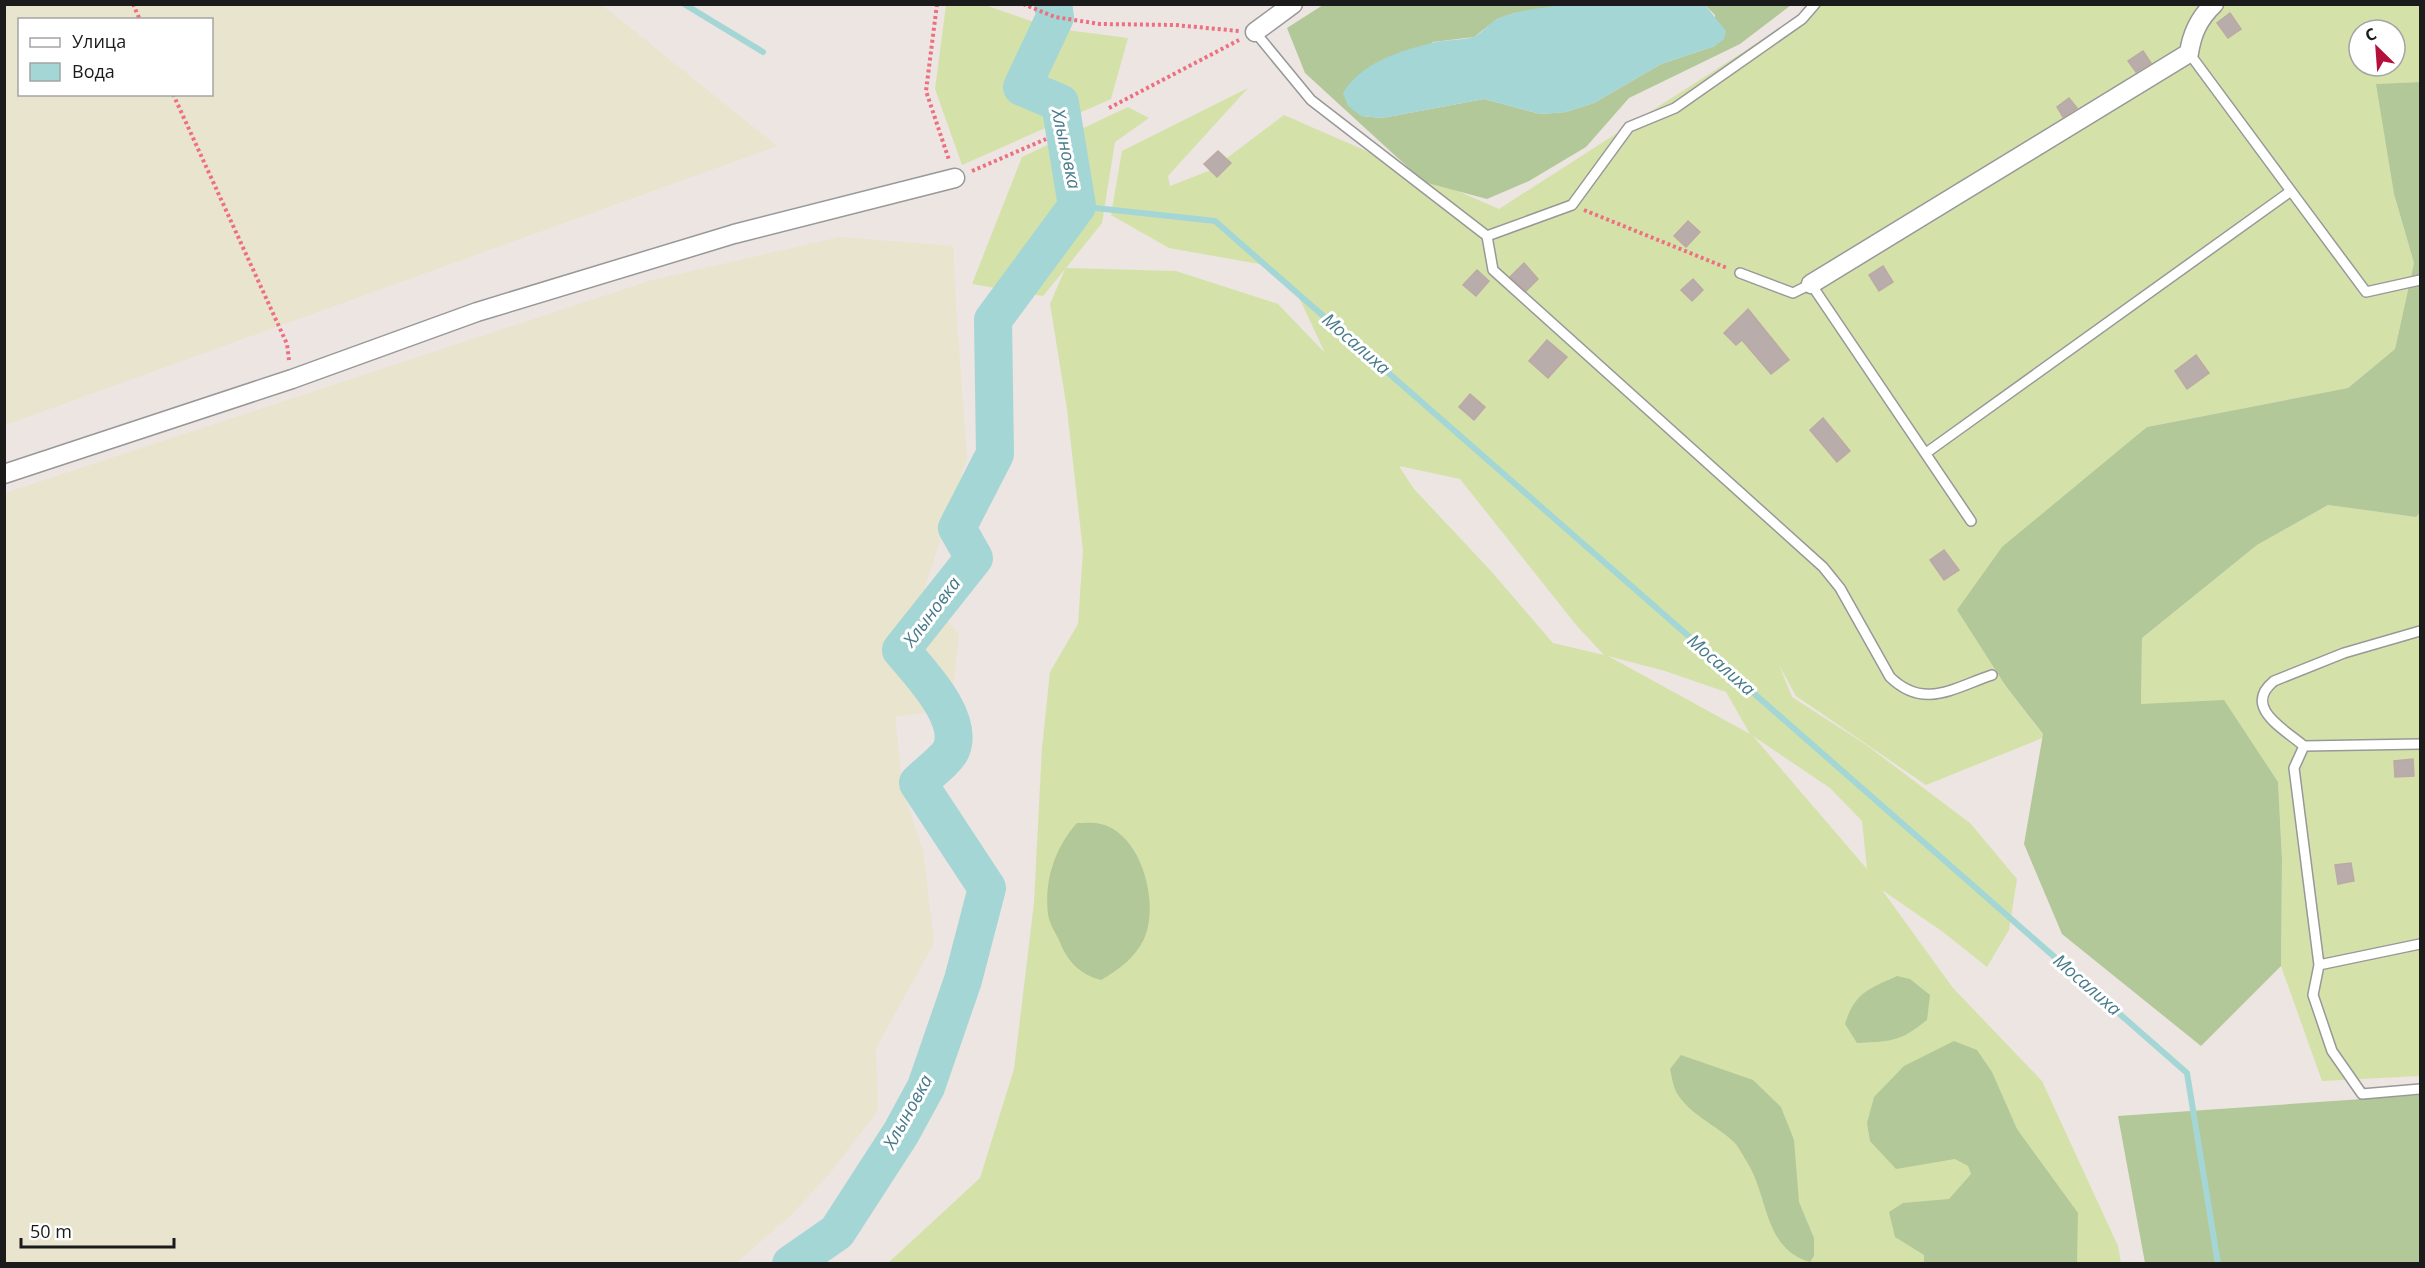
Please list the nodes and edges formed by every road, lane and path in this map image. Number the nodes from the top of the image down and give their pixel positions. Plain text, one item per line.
1 (133, 4) edge
2 (937, 4) edge
3 (1023, 4) edge
4 (1293, 4) edge
5 (1815, 4) edge
6 (2214, 4) edge
7 (139, 18) edge
8 (1255, 32) junction
9 (2189, 52) junction
10 (174, 96) edge
11 (1109, 108) dead end
12 (1046, 139) dead end
13 (955, 178) junction
14 (2291, 191) junction
15 (1572, 205) junction
16 (1487, 236) junction
17 (1740, 273) joint
18 (2421, 280) edge
19 (1810, 284) junction
20 (292, 379) junction
21 (1926, 453) junction
22 (4, 474) edge
23 (1971, 521) dead end
24 (2421, 631) edge
25 (1992, 675) dead end
26 (2421, 744) edge
27 (2304, 746) junction
28 (2421, 944) edge
29 (2319, 964) junction
30 (2421, 1089) edge

1 - 7 path
2 - 13 path
3 - 8 path
4 - 8 street
5 - 15 lane
6 - 9 street
8 - 11 path
8 - 16 lane
9 - 14 lane
9 - 19 street
10 - 20 path
12 - 13 path
13 - 20 street
14 - 18 lane
14 - 21 lane
15 - 16 lane
15 - 17 path
16 - 25 lane
17 - 19 lane
19 - 21 lane
20 - 22 street
21 - 23 lane
24 - 27 lane
26 - 27 lane
27 - 29 lane
28 - 29 lane
29 - 30 lane

